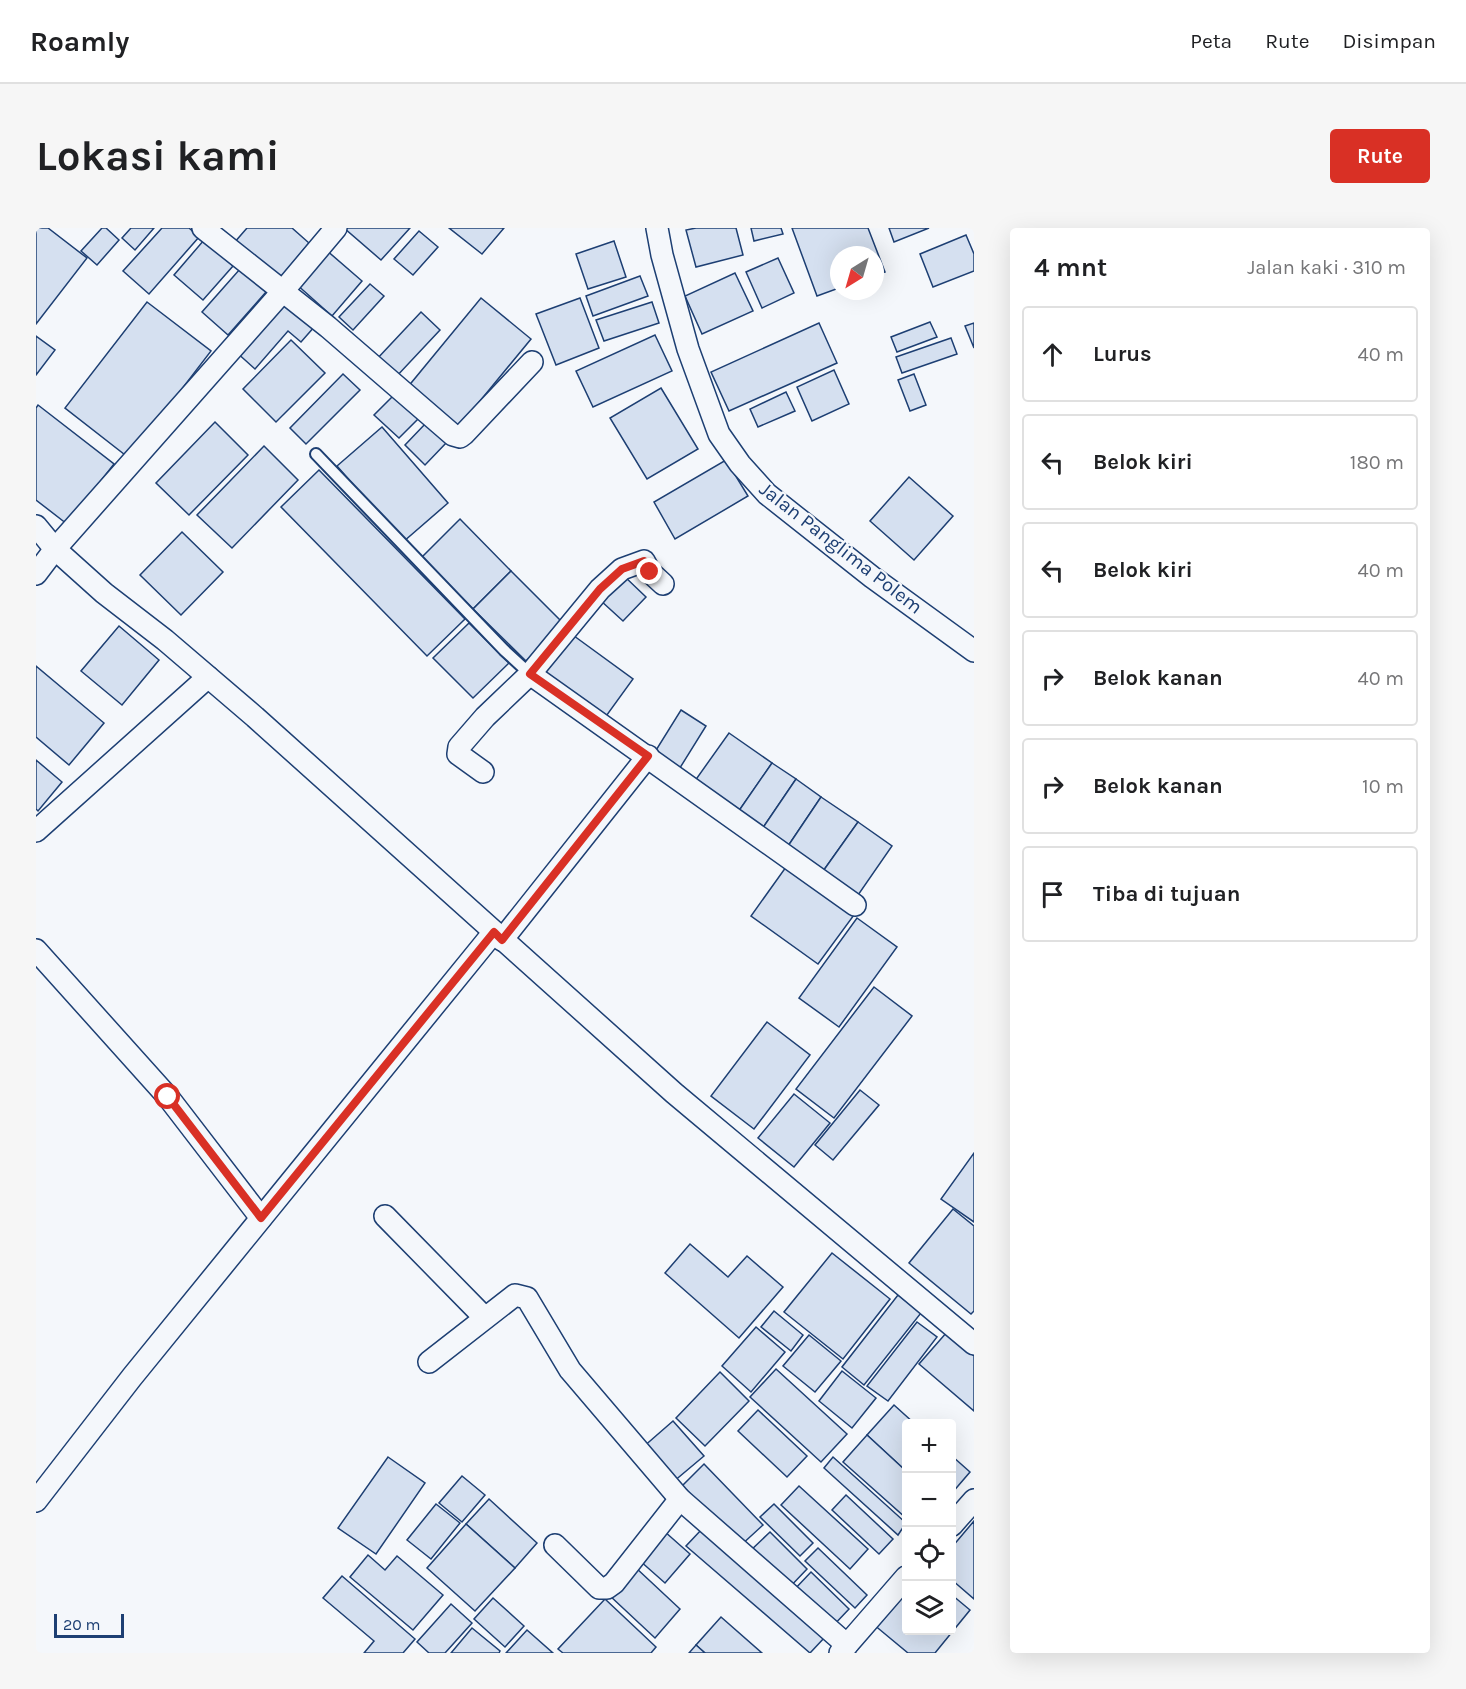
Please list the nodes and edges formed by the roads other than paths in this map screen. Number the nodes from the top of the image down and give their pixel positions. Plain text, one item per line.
1 (203, 228) edge
2 (336, 228) edge
3 (657, 228) edge
4 (283, 291) junction
5 (532, 362) dead end
6 (316, 454) dead end
7 (36, 526) edge
8 (55, 549) junction
9 (36, 574) edge
10 (663, 584) dead end
11 (974, 651) edge
12 (530, 674) junction
13 (208, 677) junction
14 (648, 756) junction
15 (483, 772) dead end
16 (36, 831) edge
17 (855, 905) dead end
18 (498, 936) junction
19 (36, 950) edge
20 (385, 1216) dead end
21 (261, 1218) junction
22 (484, 1317) junction
23 (974, 1344) edge
24 (429, 1362) dead end
25 (680, 1499) junction
26 (36, 1501) edge
27 (973, 1503) edge
28 (956, 1521) edge
29 (555, 1545) dead end
30 (903, 1581) edge
31 (844, 1649) edge

1 - 4 street
2 - 4 street
3 - 11 street, Jalan Panglima Polem
4 - 5 street
4 - 8 street
6 - 12 lane
7 - 8 street
8 - 9 street
8 - 13 street
10 - 12 street
12 - 14 street
12 - 15 street
13 - 16 street
13 - 18 street
14 - 17 street
14 - 18 street
18 - 21 street
18 - 23 street
19 - 21 street
20 - 22 street
21 - 26 street
22 - 24 street
22 - 25 street
25 - 29 street
25 - 31 street
27 - 28 street
30 - 31 street

